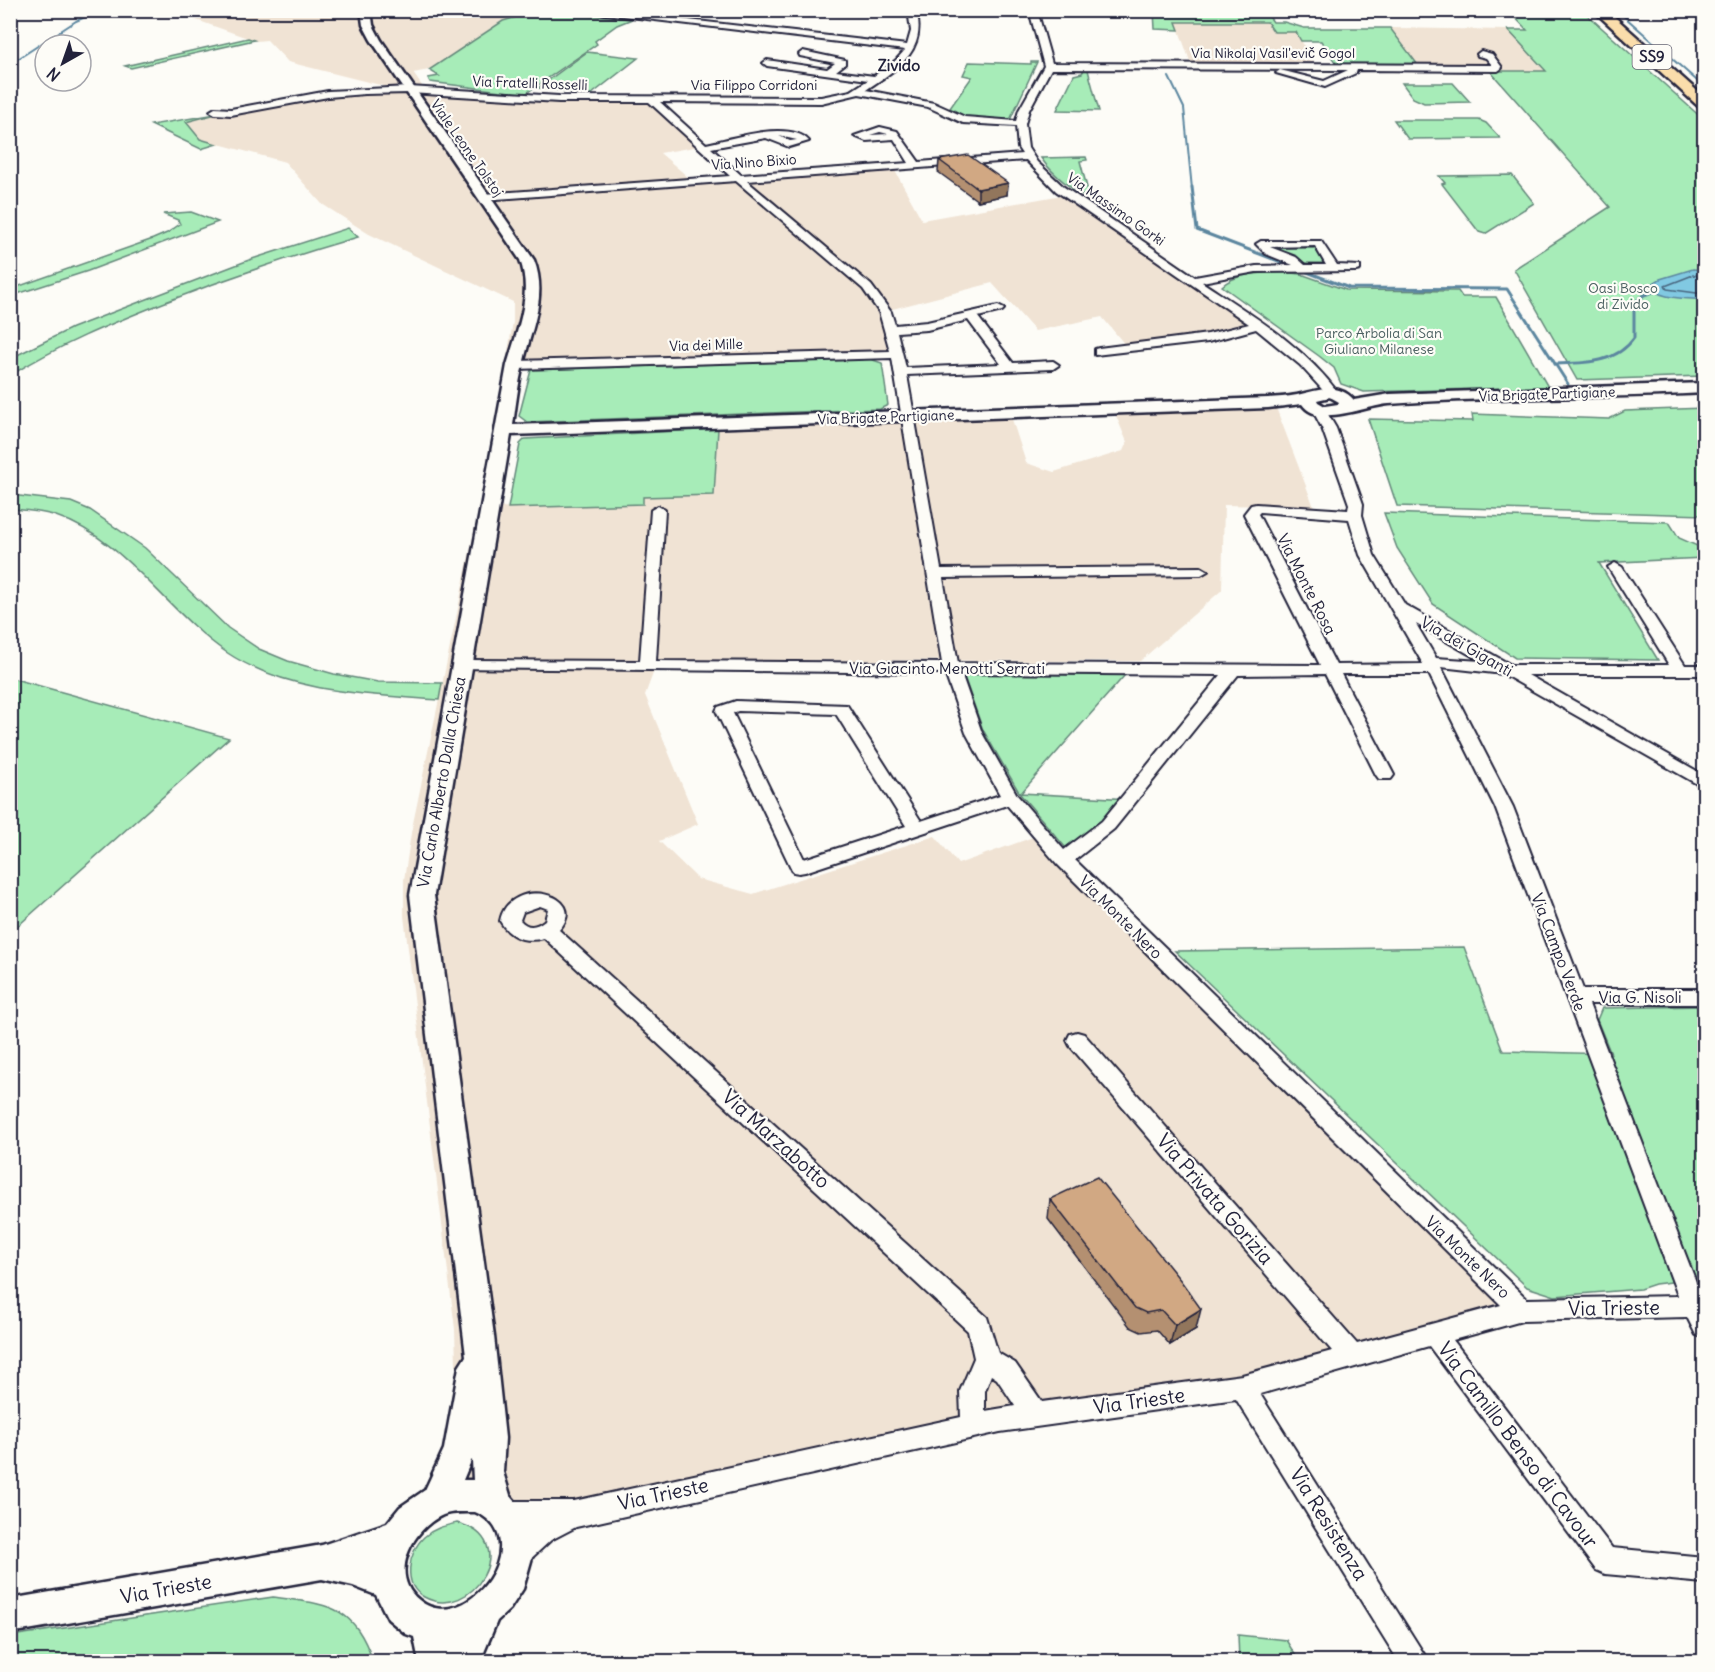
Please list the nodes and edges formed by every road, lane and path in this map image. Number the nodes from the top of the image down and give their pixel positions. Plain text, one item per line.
1 (366, 10) edge
2 (576, 10) edge
3 (666, 10) edge
4 (912, 10) edge
5 (1033, 10) edge
6 (1599, 10) edge
7 (656, 19) junction
8 (912, 48) junction
9 (803, 54) dead end
10 (1481, 54) dead end
11 (767, 63) dead end
12 (1048, 66) junction
13 (1265, 67) junction
14 (1353, 67) junction
15 (829, 72) junction
16 (876, 79) junction
17 (409, 90) junction
18 (858, 91) junction
19 (650, 98) junction
20 (1704, 104) edge
21 (215, 111) dead end
22 (1020, 124) junction
23 (767, 135) dead end
24 (897, 136) dead end
25 (703, 147) junction
26 (1028, 157) junction
27 (915, 164) junction
28 (737, 177) junction
29 (483, 197) junction
30 (1301, 268) junction
31 (1333, 268) junction
32 (1356, 268) dead end
33 (1194, 280) junction
34 (531, 304) joint
35 (998, 309) dead end
36 (970, 315) junction
37 (1260, 326) junction
38 (890, 329) junction
39 (1099, 352) dead end
40 (897, 354) junction
41 (515, 365) junction
42 (1053, 365) dead end
43 (1010, 368) junction
44 (900, 372) junction
45 (1704, 388) edge
46 (1327, 402) junction
47 (908, 416) junction
48 (504, 430) junction
49 (658, 510) dead end
50 (1355, 515) junction
51 (1615, 567) dead end
52 (1201, 571) dead end
53 (935, 574) junction
54 (1399, 608) junction
55 (1486, 656) junction
56 (461, 665) junction
57 (1438, 665) junction
58 (648, 666) junction
59 (951, 668) junction
60 (1233, 670) junction
61 (1330, 670) junction
62 (1510, 670) junction
63 (1680, 670) junction
64 (1704, 670) edge
65 (1385, 775) dead end
66 (1704, 782) edge
67 (1010, 798) junction
68 (916, 828) junction
69 (1063, 860) junction
70 (547, 930) dead end
71 (1704, 996) edge
72 (1576, 997) junction
73 (1077, 1040) dead end
74 (1522, 1310) junction
75 (1701, 1313) edge
76 (1435, 1335) junction
77 (479, 1336) junction
78 (1353, 1358) junction
79 (987, 1360) junction
80 (1242, 1387) junction
81 (1036, 1415) junction
82 (974, 1425) junction
83 (437, 1501) junction
84 (500, 1510) junction
85 (574, 1514) junction
86 (398, 1536) junction
87 (516, 1555) junction
88 (322, 1562) junction
89 (1704, 1570) edge
90 (388, 1584) junction
91 (484, 1612) junction
92 (10, 1616) edge
93 (429, 1626) junction
94 (437, 1662) edge
95 (462, 1662) edge
96 (1415, 1662) edge

1 - 17 street, Viale Leone Tolstoj
2 - 7 street
3 - 7 street
4 - 8 street
5 - 12 street
6 - 20 main road, SS9
7 - 8 street
8 - 16 street, Via Filippo Corridoni
9 - 15 street
10 - 14 street, Via Nikolaj Vasil'evič Gogol
11 - 15 street
12 - 13 street, Via Nikolaj Vasil'evič Gogol
12 - 22 street
13 - 14 street, Via Nikolaj Vasil'evič Gogol
13 - 14 street
15 - 16 street
16 - 18 street, Via Filippo Corridoni
17 - 19 street, Via Fratelli Rosselli
17 - 21 street, Via Fratelli Rosselli
17 - 29 street, Viale Leone Tolstoj
18 - 19 street, Via Filippo Corridoni
18 - 22 street
19 - 25 street
22 - 26 street
23 - 25 street
24 - 27 street
25 - 28 street
26 - 27 street, Via Nino Bixio
26 - 33 street, Via Massimo Gorki
27 - 28 street, Via Nino Bixio
28 - 29 street, Via Nino Bixio
28 - 38 street
29 - 34 street, Viale Leone Tolstoj
30 - 31 street
30 - 31 street
30 - 33 street
31 - 32 street
33 - 37 street, Via Massimo Gorki
34 - 41 street, Via Carlo Alberto Dalla Chiesa
35 - 36 street
36 - 38 street
36 - 43 street
37 - 39 street
37 - 46 street, Via Massimo Gorki
38 - 40 street
40 - 41 street, Via dei Mille
40 - 44 street
41 - 48 street, Via Carlo Alberto Dalla Chiesa
42 - 43 street
43 - 44 street
44 - 47 street
45 - 46 street, Via Brigate Partigiane
46 - 47 street, Via Brigate Partigiane
46 - 50 street, Via dei Giganti
47 - 48 street, Via Brigate Partigiane
47 - 53 street, Via Monte Nero
48 - 56 street, Via Carlo Alberto Dalla Chiesa
49 - 58 street
50 - 54 street, Via dei Giganti
50 - 61 street, Via Monte Rosa
51 - 63 street
52 - 53 street
53 - 59 street, Via Monte Nero
54 - 55 street, Via dei Giganti
54 - 57 street, Via Campo Verde
55 - 57 street, Via Giacinto Menotti Serrati
55 - 62 street, Via dei Giganti
56 - 58 street, Via Giacinto Menotti Serrati
56 - 77 street, Via Carlo Alberto Dalla Chiesa
57 - 61 street, Via Giacinto Menotti Serrati
57 - 62 street, Via Giacinto Menotti Serrati
57 - 72 street, Via Campo Verde
58 - 59 street, Via Giacinto Menotti Serrati
59 - 60 street, Via Giacinto Menotti Serrati
59 - 67 street, Via Monte Nero
60 - 61 street, Via Giacinto Menotti Serrati
60 - 69 street
61 - 65 street, Via Monte Rosa
62 - 63 street, Via Giacinto Menotti Serrati
62 - 66 street, Via dei Giganti
63 - 64 street, Via Giacinto Menotti Serrati
67 - 68 street
67 - 69 street, Via Monte Nero
68 - 68 street
69 - 74 street, Via Monte Nero
70 - 79 street, Via Marzabotto
71 - 72 street, Via G. Nisoli
72 - 75 street, Via Campo Verde
73 - 78 street, Via Privata Gorizia
74 - 75 street, Via Trieste
74 - 76 street, Via Trieste
76 - 78 street, Via Trieste
76 - 89 street, Via Camillo Benso di Cavour
77 - 83 street, Via Carlo Alberto Dalla Chiesa
77 - 84 street, Via Carlo Alberto Dalla Chiesa
78 - 80 street, Via Trieste
79 - 81 street
79 - 82 street
80 - 81 street, Via Trieste
80 - 96 street, Via Resistenza
81 - 82 street, Via Trieste
82 - 85 street, Via Trieste
83 - 84 street
83 - 86 street
84 - 85 street, Via Trieste
84 - 87 street
85 - 87 street, Via Trieste
86 - 88 street, Via Trieste
86 - 90 street
87 - 91 street
88 - 90 street, Via Trieste
88 - 92 street, Via Trieste
90 - 93 street
91 - 93 street
91 - 95 street
93 - 94 street

